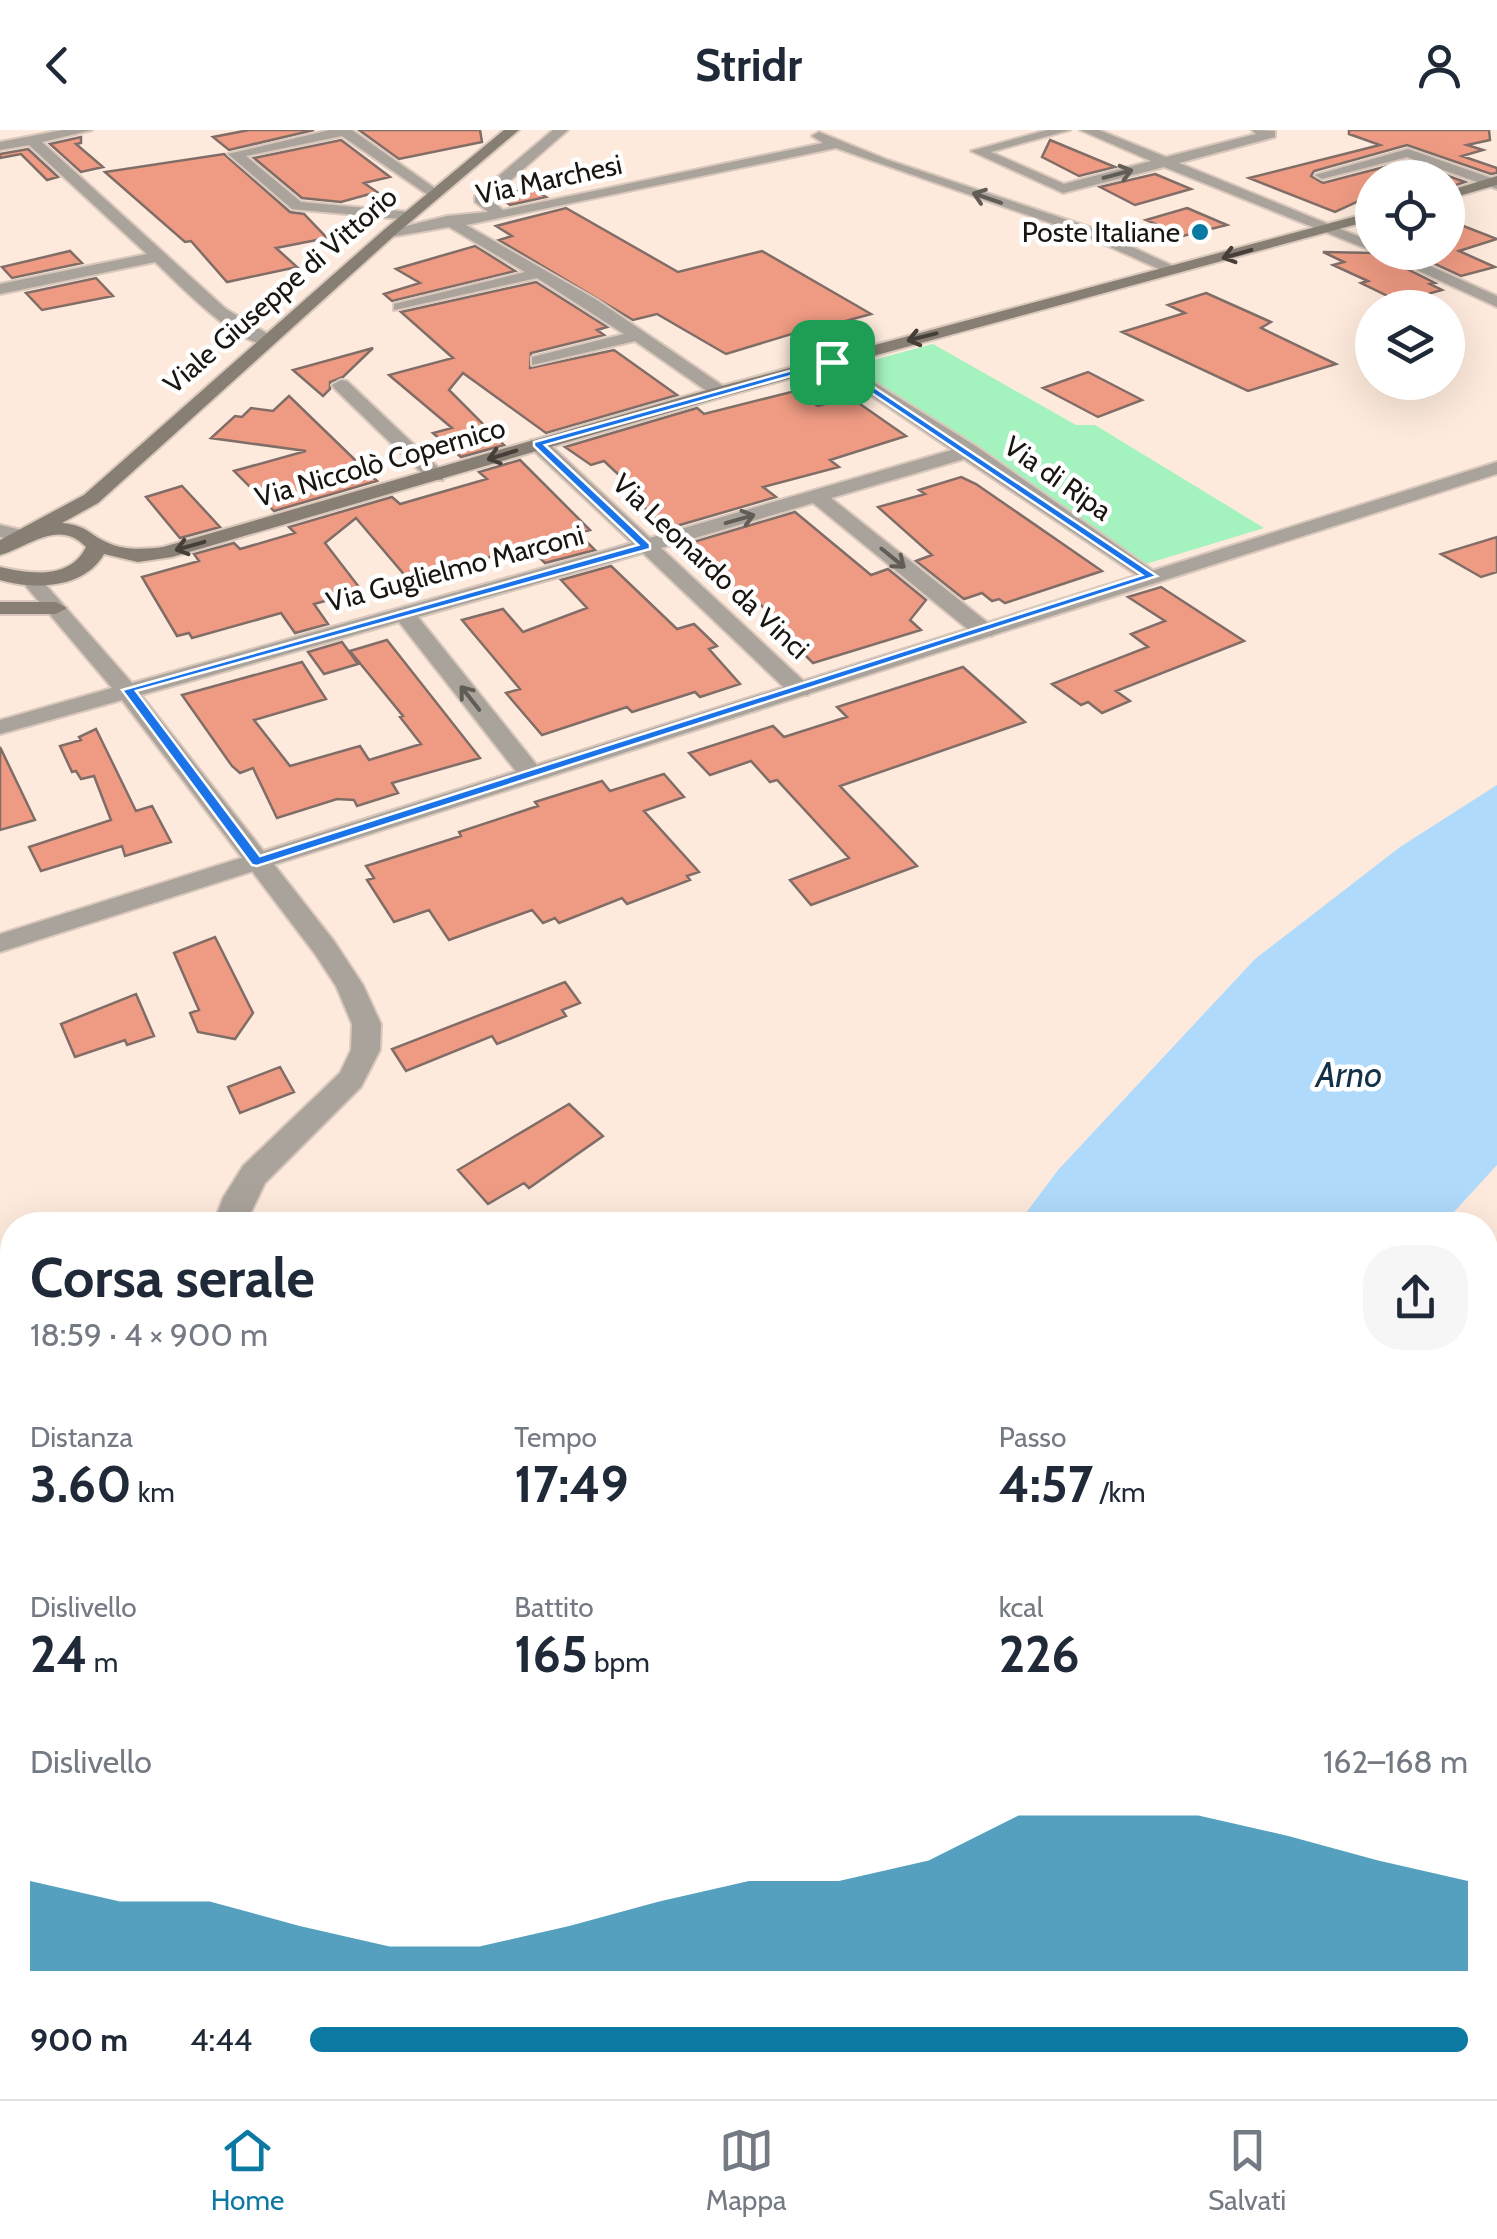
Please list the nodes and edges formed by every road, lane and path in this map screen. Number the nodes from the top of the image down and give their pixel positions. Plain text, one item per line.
1 (85, 130) edge
2 (512, 130) edge
3 (561, 130) edge
4 (806, 130) edge
5 (1064, 130) edge
6 (1088, 130) edge
7 (1259, 130) edge
8 (344, 131) edge
9 (32, 140) junction
10 (836, 144) junction
11 (0, 146) edge
12 (1166, 162) junction
13 (1322, 175) dead end
14 (1495, 182) edge
15 (1465, 190) edge
16 (423, 205) junction
17 (500, 215) junction
18 (1355, 221) edge
19 (453, 224) junction
20 (1330, 228) junction
21 (390, 232) junction
22 (1355, 239) edge
23 (160, 256) junction
24 (1425, 270) edge
25 (1176, 271) junction
26 (539, 273) junction
27 (0, 289) edge
28 (1497, 302) edge
29 (400, 307) dead end
30 (638, 335) junction
31 (267, 341) junction
32 (538, 360) dead end
33 (832, 362) junction
34 (341, 385) dead end
35 (720, 392) junction
36 (538, 444) junction
37 (970, 451) junction
38 (1497, 468) edge
39 (436, 476) junction
40 (816, 497) junction
41 (91, 498) junction
42 (0, 531) edge
43 (22, 536) junction
44 (90, 539) junction
45 (646, 546) junction
46 (0, 549) edge
47 (1151, 576) junction
48 (30, 585) edge
49 (0, 608) edge
50 (404, 612) junction
51 (984, 631) junction
52 (128, 690) junction
53 (800, 690) junction
54 (0, 727) edge
55 (531, 774) junction
56 (257, 862) junction
57 (0, 943) edge
58 (232, 1212) edge

1 - 9 street
2 - 16 main road, Viale Giuseppe di Vittorio
3 - 17 street
4 - 10 street
5 -> 12 street
6 - 12 street
7 - 12 street
8 - 16 street
8 - 16 street
9 - 11 street
9 - 23 street
10 - 17 street, Via Marchesi
25 -> 10 street
12 - 20 street
13 - 14 street
14 - 15 main road
16 - 19 street
16 - 21 main road, Viale Giuseppe di Vittorio
17 - 19 street, Via Marchesi
18 - 20 main road, Via Niccolò Copernico
19 - 21 street, Via Marchesi
19 - 26 street
20 - 22 street
20 -> 25 main road, Via Niccolò Copernico
21 - 31 main road, Viale Giuseppe di Vittorio
23 - 27 street
23 - 31 street
24 - 28 street
25 -> 33 main road, Via Niccolò Copernico
26 - 29 street
26 - 30 street
30 - 32 street
30 - 35 street
31 - 41 main road, Viale Giuseppe di Vittorio
33 - 35 main road, Via Niccolò Copernico
33 - 37 street, Via di Ripa
34 - 39 street
35 - 36 main road, Via Niccolò Copernico
36 -> 39 main road, Via Niccolò Copernico
36 - 45 street, Via Leonardo da Vinci
37 - 40 street, Via Guglielmo Marconi
37 - 47 street, Via di Ripa
38 - 47 street
39 -> 44 main road, Via Niccolò Copernico
45 -> 40 street, Via Guglielmo Marconi
40 -> 51 street
41 - 43 main road, Viale Giuseppe di Vittorio
41 - 44 main road
42 - 43 street
43 - 44 main road, Via Niccolò Copernico
43 - 46 main road, Viale Giuseppe di Vittorio
44 - 48 main road
45 - 50 street, Via Guglielmo Marconi
45 - 53 street, Via Leonardo da Vinci
47 - 51 street
48 - 49 main road
48 - 52 street
50 - 52 street, Via Guglielmo Marconi
55 -> 50 street
51 - 53 street
52 - 54 street, Via Guglielmo Marconi
52 - 56 street
53 - 55 street
55 - 56 street
56 - 57 street
56 - 58 street

